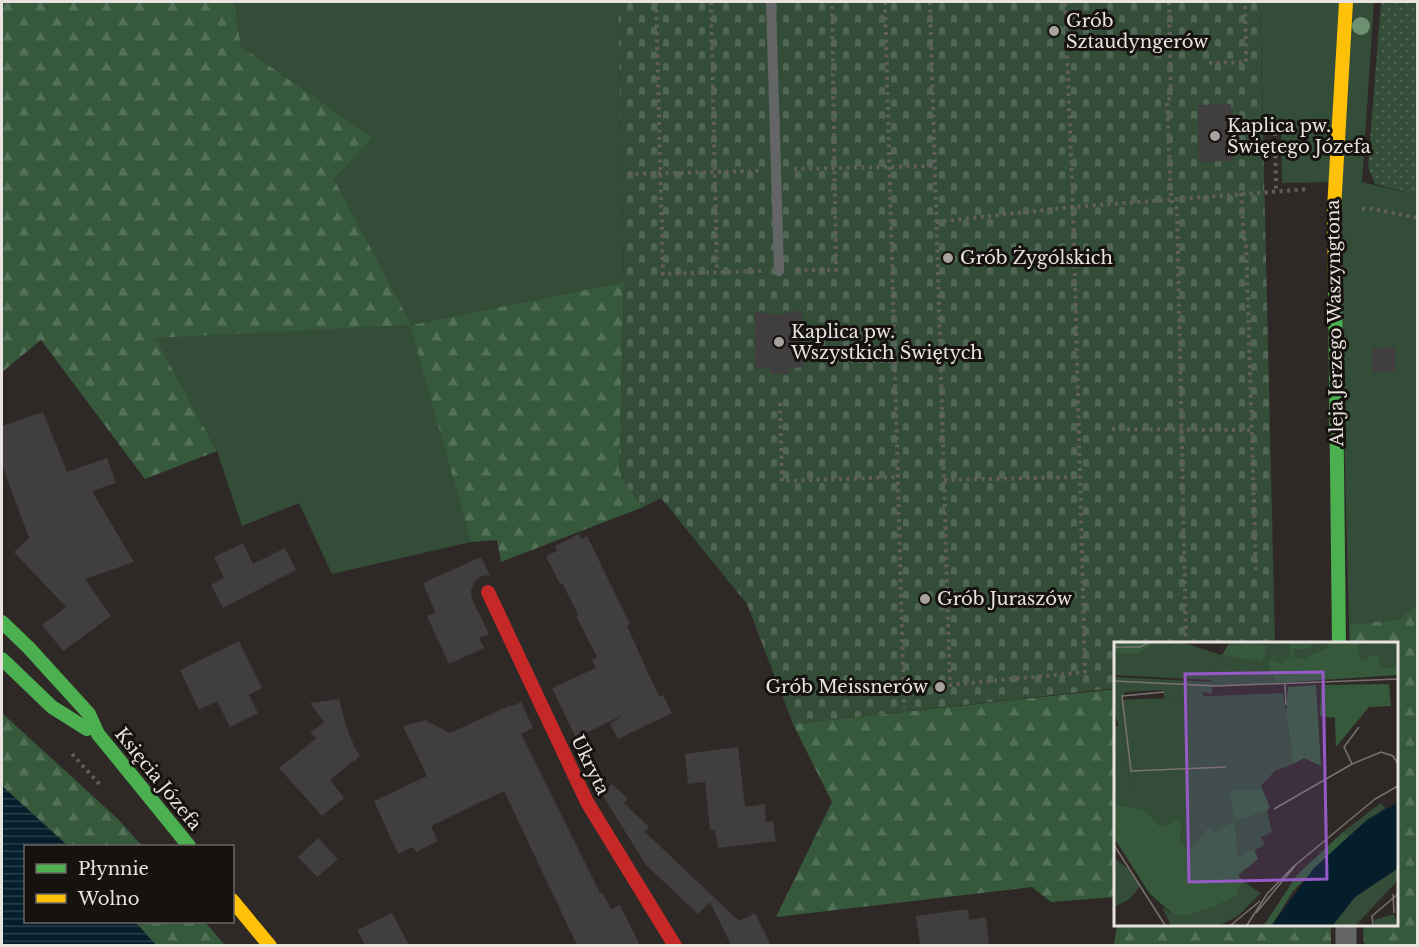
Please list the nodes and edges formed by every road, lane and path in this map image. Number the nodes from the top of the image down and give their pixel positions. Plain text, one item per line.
1 (656, 2) edge
2 (711, 2) edge
3 (771, 2) edge
4 (832, 2) edge
5 (885, 2) edge
6 (930, 2) edge
7 (1065, 2) edge
8 (1169, 2) edge
9 (1245, 2) edge
10 (1346, 2) edge
11 (1209, 63) dead end
12 (1233, 132) dead end
13 (1334, 189) junction
14 (1276, 190) junction
15 (1241, 193) junction
16 (1171, 200) junction
17 (1073, 207) junction
18 (1334, 210) junction
19 (1418, 218) edge
20 (936, 222) junction
21 (779, 271) junction
22 (717, 272) junction
23 (828, 361) dead end
24 (895, 361) junction
25 (780, 403) dead end
26 (1112, 429) dead end
27 (1180, 429) junction
28 (1251, 430) junction
29 (897, 477) junction
30 (1080, 477) junction
31 (944, 480) junction
32 (1256, 571) dead end
33 (488, 592) dead end
34 (2, 622) edge
35 (1186, 642) edge
36 (1339, 642) edge
37 (2, 659) edge
38 (904, 708) dead end
39 (98, 734) junction
40 (70, 753) dead end
41 (102, 787) dead end
42 (188, 845) edge
43 (234, 902) edge
44 (1346, 926) edge
45 (270, 945) edge
46 (675, 945) edge
47 (1346, 945) edge

1 - 22 path
2 - 22 path
3 - 21 lane
4 - 21 path
5 - 24 path
6 - 20 path
7 - 17 path
8 - 16 path
9 - 11 path
10 - 13 street, Aleja Jerzego Waszyngtona
12 - 14 path
13 - 14 path
13 - 18 street, Aleja Jerzego Waszyngtona
14 - 15 path
15 - 16 path
15 - 28 path
16 - 17 path
16 - 27 path
17 - 20 path
17 - 30 path
18 - 19 path
18 - 36 street, Aleja Jerzego Waszyngtona
20 - 31 path
21 - 22 path
23 - 24 path
24 - 29 path
25 - 29 path
26 - 27 path
27 - 28 path
27 - 35 path
28 - 32 path
29 - 38 path
30 - 31 path
30 - 31 path
33 - 46 street, Ukryta
34 - 39 street, Księcia Józefa
37 - 39 street, Księcia Józefa
39 - 42 street, Księcia Józefa
40 - 41 path
43 - 45 street
44 - 47 street

